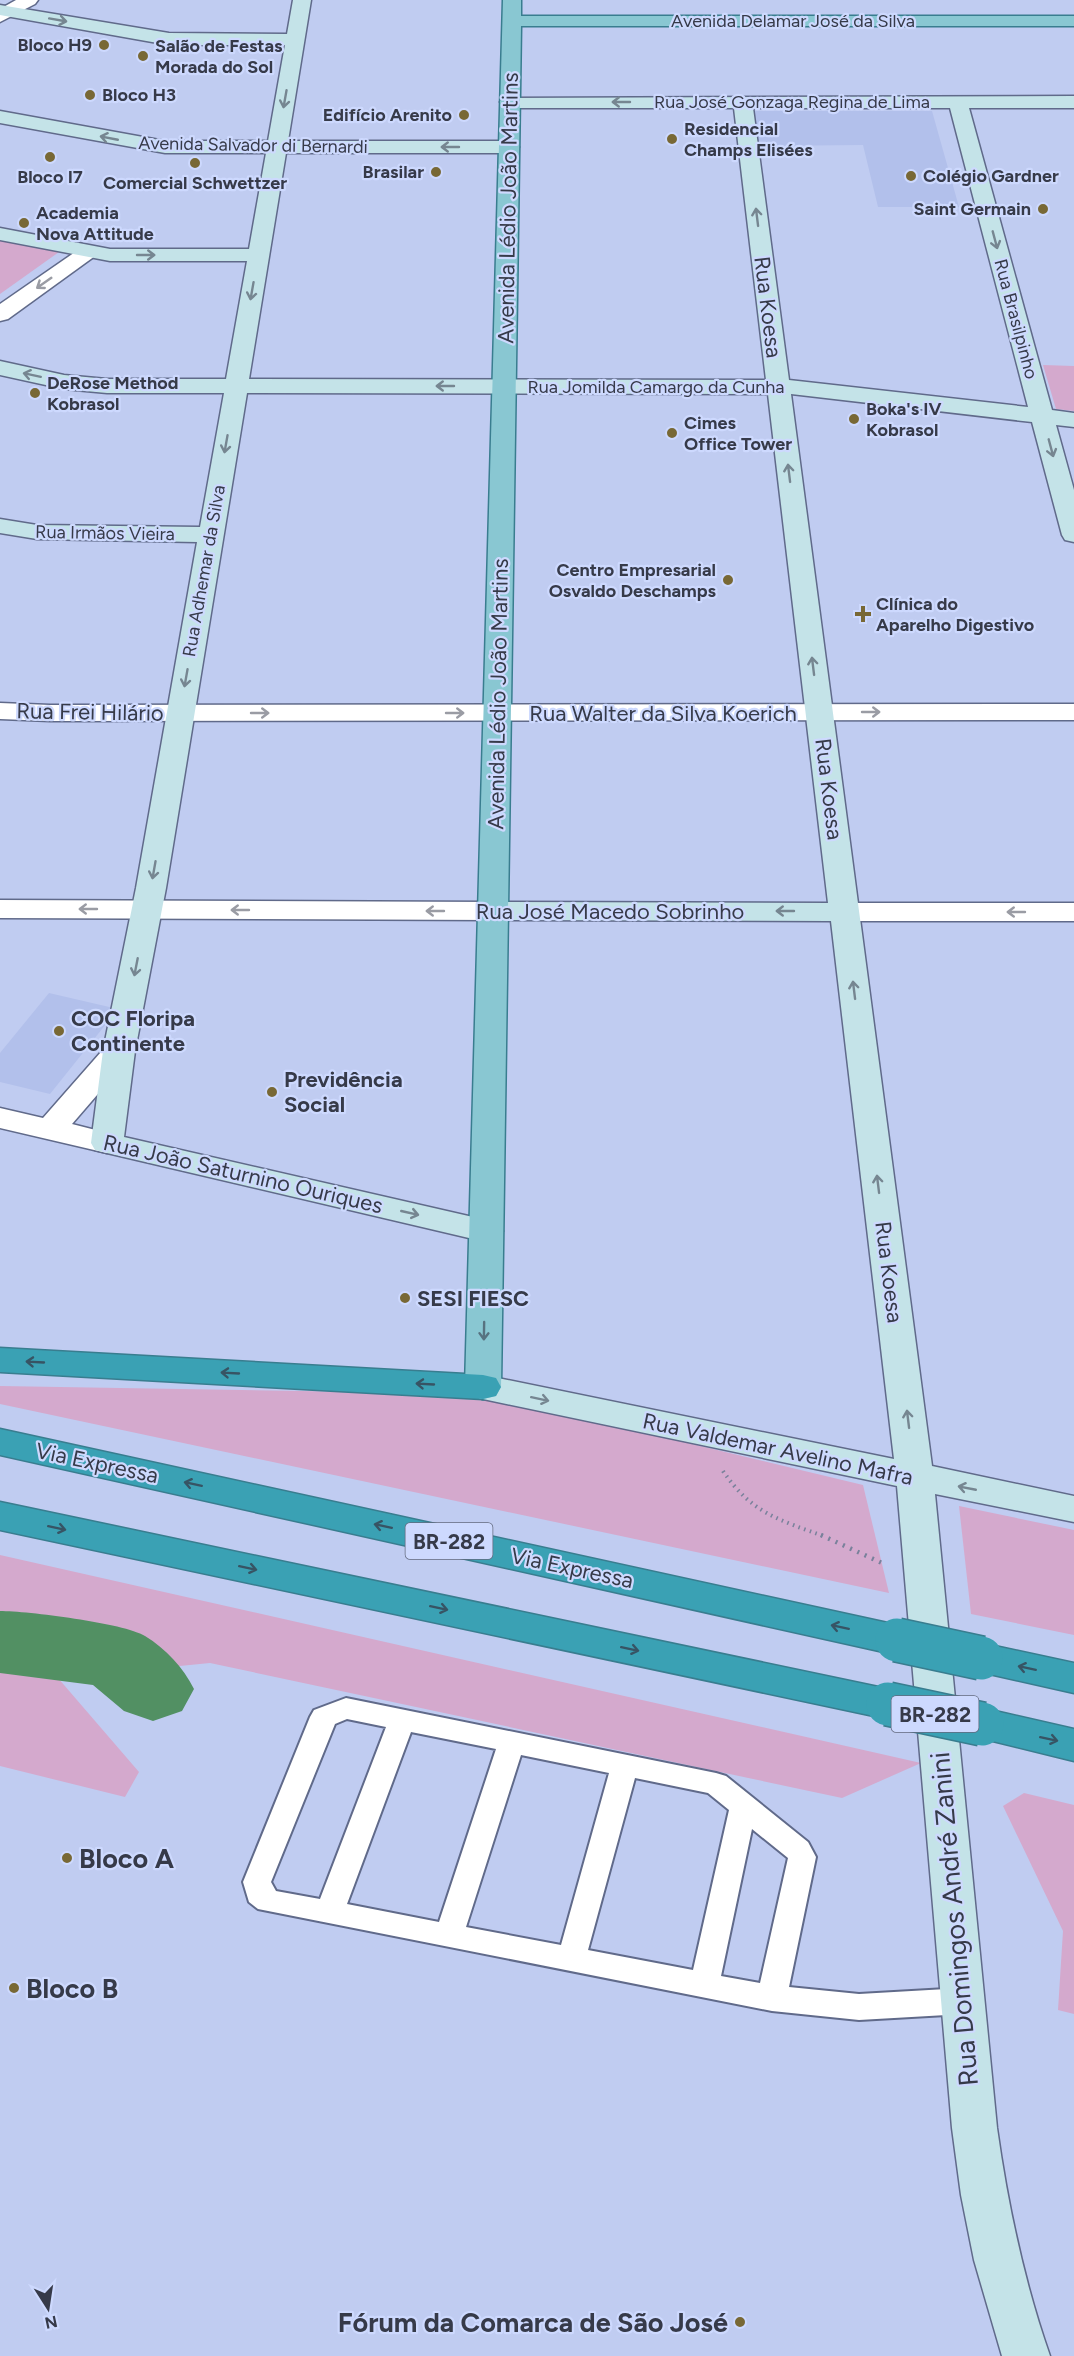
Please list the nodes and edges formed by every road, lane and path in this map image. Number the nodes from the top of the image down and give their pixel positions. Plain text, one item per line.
1 (29, 0) edge
2 (302, 0) edge
3 (512, 0) edge
4 (3, 13) edge
5 (512, 21) junction
6 (1074, 21) edge
7 (295, 40) junction
8 (510, 102) junction
9 (743, 102) junction
10 (958, 102) junction
11 (1074, 102) edge
12 (0, 117) edge
13 (277, 147) junction
14 (509, 147) junction
15 (0, 234) edge
16 (88, 252) junction
17 (258, 255) junction
18 (0, 314) edge
19 (0, 368) edge
20 (236, 386) junction
21 (778, 386) junction
22 (504, 387) junction
23 (1042, 416) junction
24 (1074, 420) edge
25 (0, 526) edge
26 (211, 535) junction
27 (1074, 536) edge
28 (0, 711) edge
29 (819, 712) junction
30 (1074, 712) edge
31 (180, 713) junction
32 (497, 713) junction
33 (0, 909) edge
34 (147, 910) junction
35 (493, 911) junction
36 (844, 912) junction
37 (1074, 912) edge
38 (119, 1051) junction
39 (0, 1118) edge
40 (57, 1121) dead end
41 (107, 1143) junction
42 (486, 1231) junction
43 (0, 1360) edge
44 (483, 1387) junction
45 (698, 1432) junction
46 (0, 1442) edge
47 (915, 1477) junction
48 (1074, 1509) edge
49 (0, 1516) edge
50 (924, 1583) junction
51 (1074, 1678) edge
52 (402, 1719) junction
53 (512, 1741) junction
54 (1074, 1744) edge
55 (625, 1765) junction
56 (743, 1808) junction
57 (330, 1912) junction
58 (449, 1936) junction
59 (571, 1960) junction
60 (704, 1986) junction
61 (772, 1998) junction
62 (964, 2001) junction
63 (1026, 2356) edge

1 - 4 street
2 - 7 street, Rua Adhemar da Silva
3 - 5 main road, Avenida Lédio João Martins
4 -> 7 street
5 - 6 main road, Avenida Delamar José da Silva
5 - 8 main road, Avenida Lédio João Martins
7 -> 13 street, Rua Adhemar da Silva
9 -> 8 street, Rua José Gonzaga Regina de Lima
8 - 14 main road, Avenida Lédio João Martins
9 - 10 street, Rua José Gonzaga Regina de Lima
21 -> 9 street, Rua Koesa
10 - 11 street, Rua José Gonzaga Regina de Lima
10 -> 23 street, Rua Brasilpinho
13 -> 12 street, Avenida Salvador di Bernardi
14 -> 13 street, Avenida Salvador di Bernardi
13 - 17 street, Rua Adhemar da Silva
14 - 22 main road, Avenida Lédio João Martins
15 - 16 street
16 -> 17 street
16 -> 18 street
17 -> 20 street, Rua Adhemar da Silva
20 -> 19 street, Rua Jomilda Camargo da Cunha
22 -> 20 street, Rua Jomilda Camargo da Cunha
20 -> 26 street, Rua Adhemar da Silva
21 - 22 street, Rua Jomilda Camargo da Cunha
21 - 23 street, Rua Jomilda Camargo da Cunha
29 -> 21 street, Rua Koesa
22 - 32 main road, Avenida Lédio João Martins
23 - 24 street, Rua Jomilda Camargo da Cunha
23 -> 27 street, Rua Brasilpinho
25 - 26 street, Rua Irmãos Vieira
26 -> 31 street, Rua Adhemar da Silva
28 - 31 street, Rua Frei Hilário
29 -> 30 street, Rua Walter da Silva Koerich
29 - 32 street, Rua Walter da Silva Koerich
29 - 36 street, Rua Koesa
31 -> 32 street, Rua Walter da Silva Koerich
31 -> 34 street, Rua Adhemar da Silva
32 - 35 main road, Avenida Lédio João Martins
34 -> 33 street, Rua José Macedo Sobrinho
35 -> 34 street, Rua José Macedo Sobrinho
34 -> 38 street, Rua Adhemar da Silva
36 -> 35 street, Rua José Macedo Sobrinho
35 - 42 main road, Avenida Lédio João Martins
37 -> 36 street, Rua José Macedo Sobrinho
47 -> 36 street, Rua Koesa
38 - 40 street
38 - 41 street, Rua Adhemar da Silva
39 - 41 street, Rua João Saturnino Ouriques
41 -> 42 street, Rua João Saturnino Ouriques
42 -> 44 main road, Avenida Lédio João Martins
44 -> 43 highway
44 -> 45 street, Rua Valdemar Avelino Mafra
45 - 47 street, Rua Valdemar Avelino Mafra
45 - 50 path
51 -> 46 highway, Via Expressa / BR-282, bridge
48 -> 47 street, Rua Valdemar Avelino Mafra
47 - 50 street, Rua Domingos André Zanini
49 -> 54 highway, BR-282, bridge
50 - 62 street, Rua Domingos André Zanini
52 - 53 lane
52 - 57 lane
52 - 57 lane
53 - 55 lane
53 - 58 lane
55 - 56 lane
55 - 59 lane
56 - 60 lane
56 - 61 lane
57 - 58 lane
58 - 59 lane
59 - 60 lane
60 - 61 lane
61 - 62 lane
62 - 63 street, Rua Domingos André Zanini

